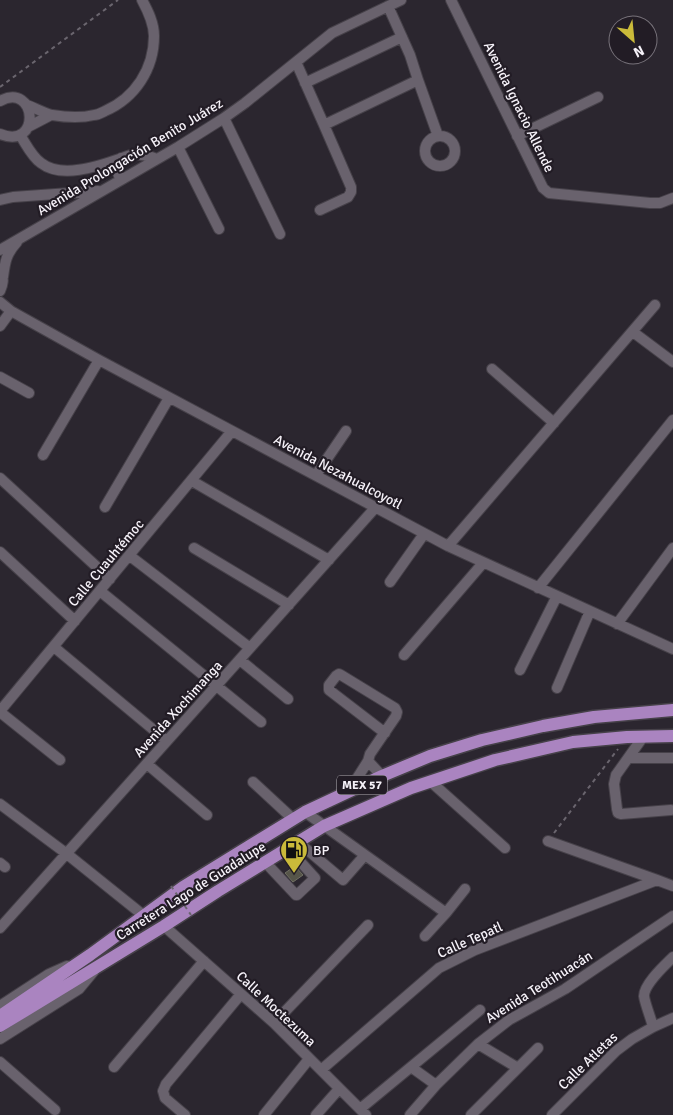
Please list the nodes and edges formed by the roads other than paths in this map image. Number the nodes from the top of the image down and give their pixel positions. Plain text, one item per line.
1 (142, 0) edge
2 (401, 0) edge
3 (451, 0) edge
4 (388, 6) junction
5 (402, 37) junction
6 (296, 62) junction
7 (418, 80) junction
8 (305, 83) junction
9 (598, 97) dead end
10 (0, 101) edge
11 (27, 105) junction
12 (51, 115) junction
13 (224, 118) junction
14 (324, 125) junction
15 (28, 127) junction
16 (0, 134) edge
17 (20, 135) junction
18 (438, 136) dead end
19 (517, 136) junction
20 (178, 147) junction
21 (121, 158) junction
22 (157, 159) junction
23 (121, 180) junction
24 (102, 191) junction
25 (673, 198) edge
26 (0, 200) edge
27 (320, 210) dead end
28 (219, 229) dead end
29 (280, 234) dead end
30 (20, 237) junction
31 (0, 250) edge
32 (2, 273) edge
33 (0, 291) edge
34 (0, 302) edge
35 (655, 305) dead end
36 (10, 310) junction
37 (0, 326) edge
38 (633, 332) junction
39 (99, 360) junction
40 (673, 362) edge
41 (492, 369) dead end
42 (0, 377) edge
43 (29, 393) dead end
44 (169, 398) junction
45 (673, 420) edge
46 (554, 423) junction
47 (232, 431) junction
48 (346, 431) dead end
49 (43, 455) dead end
50 (316, 475) junction
51 (0, 478) edge
52 (192, 481) junction
53 (105, 507) dead end
54 (375, 508) junction
55 (424, 534) junction
56 (448, 546) junction
57 (194, 548) dead end
58 (673, 548) edge
59 (0, 552) edge
60 (130, 556) junction
61 (329, 560) junction
62 (483, 563) junction
63 (110, 579) junction
64 (390, 582) dead end
65 (538, 588) junction
66 (100, 591) junction
67 (557, 596) junction
68 (289, 605) junction
69 (590, 611) junction
70 (76, 621) junction
71 (617, 624) junction
72 (54, 647) junction
73 (250, 648) junction
74 (673, 649) edge
75 (404, 655) dead end
76 (240, 660) junction
77 (520, 670) dead end
78 (216, 686) junction
79 (557, 688) dead end
80 (288, 699) dead end
81 (673, 710) edge
82 (0, 712) edge
83 (261, 722) dead end
84 (385, 734) junction
85 (673, 736) edge
86 (643, 737) junction
87 (168, 741) junction
88 (628, 758) junction
89 (673, 758) edge
90 (60, 760) dead end
91 (368, 761) junction
92 (146, 764) junction
93 (382, 776) junction
94 (430, 781) junction
95 (253, 782) dead end
96 (349, 791) junction
97 (0, 804) edge
98 (671, 810) dead end
99 (305, 812) junction
100 (207, 815) dead end
101 (293, 819) junction
102 (324, 826) junction
103 (548, 842) road end
104 (293, 845) junction
105 (505, 848) dead end
106 (66, 854) junction
107 (365, 855) junction
108 (265, 862) junction
109 (657, 880) junction
110 (673, 886) edge
111 (465, 889) dead end
112 (446, 913) junction
113 (143, 915) junction
114 (673, 916) edge
115 (368, 925) dead end
116 (164, 926) junction
117 (0, 928) edge
118 (425, 936) dead end
119 (90, 955) junction
120 (673, 957) edge
121 (204, 961) junction
122 (98, 966) junction
123 (47, 991) junction
124 (241, 994) junction
125 (0, 1006) edge
126 (480, 1010) dead end
127 (0, 1016) edge
128 (673, 1018) edge
129 (274, 1023) junction
130 (0, 1026) edge
131 (653, 1027) junction
132 (0, 1039) edge
133 (478, 1044) junction
134 (538, 1048) dead end
135 (309, 1059) junction
136 (0, 1062) edge
137 (114, 1067) dead end
138 (411, 1067) junction
139 (518, 1068) junction
140 (320, 1070) junction
141 (436, 1085) junction
142 (339, 1088) junction
143 (55, 1110) dead end
144 (363, 1112) edge
145 (186, 1115) edge
146 (264, 1115) edge
147 (316, 1115) edge
148 (410, 1115) edge
149 (471, 1115) edge
150 (552, 1115) edge

1 - 12 street
2 - 4 street, Avenida Prolongación Benito Juárez
3 - 19 street, Avenida Ignacio Allende
4 - 5 street
4 - 6 street, Avenida Prolongación Benito Juárez
5 - 7 street
5 - 8 street
6 - 8 street
6 - 13 street, Avenida Prolongación Benito Juárez
7 - 14 street
7 - 18 street
8 - 14 street
9 - 19 street
10 - 11 street
11 - 12 street
11 - 15 street
12 - 15 street
13 - 20 street, Avenida Prolongación Benito Juárez
13 - 29 street
14 - 27 street
15 - 17 street
16 - 17 street
17 - 21 street
19 - 25 street, Avenida Ignacio Allende
20 - 22 street, Avenida Prolongación Benito Juárez
20 - 28 street
21 - 22 street
21 - 23 street
22 - 23 street, Avenida Prolongación Benito Juárez
23 - 24 street, Avenida Prolongación Benito Juárez
24 - 26 street
24 - 30 street, Avenida Prolongación Benito Juárez
30 - 31 street, Avenida Prolongación Benito Juárez
30 - 32 street, Avenida Prolongación Benito Juárez
32 - 33 street, Avenida Prolongación Benito Juárez
34 - 36 street, Avenida Nezahualcoyotl
35 - 38 street
36 - 37 street
36 - 39 street, Avenida Nezahualcoyotl
38 - 40 street
38 - 46 street
39 - 44 street, Avenida Nezahualcoyotl
39 - 49 street
41 - 46 street
42 - 43 street
44 - 47 street, Avenida Nezahualcoyotl
44 - 53 street
45 - 65 street
46 - 56 street
47 - 50 street, Avenida Nezahualcoyotl
47 - 52 street, Calle Cuauhtémoc
48 - 50 street
50 - 54 street, Avenida Nezahualcoyotl
51 - 63 street
52 - 60 street, Calle Cuauhtémoc
52 - 61 street
54 - 55 street, Avenida Nezahualcoyotl
54 - 61 street, Avenida Xochimanga
55 - 56 street, Avenida Nezahualcoyotl
55 - 64 street
56 - 62 street, Avenida Nezahualcoyotl
57 - 68 street
58 - 71 street
59 - 70 street
60 - 63 street, Calle Cuauhtémoc
60 - 73 street
61 - 68 street, Avenida Xochimanga
62 - 65 street, Avenida Nezahualcoyotl
62 - 75 street
63 - 66 street, Calle Cuauhtémoc
65 - 67 street, Avenida Nezahualcoyotl
66 - 70 street, Calle Cuauhtémoc
66 - 78 street
67 - 69 street, Avenida Nezahualcoyotl
67 - 77 street
68 - 73 street, Avenida Xochimanga
69 - 71 street, Avenida Nezahualcoyotl
69 - 79 street
70 - 72 street, Calle Cuauhtémoc
71 - 74 street, Avenida Nezahualcoyotl
72 - 82 street, Calle Cuauhtémoc
72 - 87 street
73 - 76 street, Avenida Xochimanga
76 - 78 street, Avenida Xochimanga
76 - 80 street
78 - 83 street
78 - 87 street, Avenida Xochimanga
81 - 93 main road, Carretera Lago de Guadalupe / MEX 57
82 - 90 street
84 - 84 street
84 - 91 street
85 - 86 main road, Carretera Lago de Guadalupe / MEX 57
86 - 88 street
86 - 94 main road, Carretera Lago de Guadalupe / MEX 57
87 - 92 street, Avenida Xochimanga
88 - 89 street
88 - 98 street
91 - 93 street
91 - 96 street
92 - 100 street
92 - 106 street, Avenida Xochimanga
93 - 96 main road, Carretera Lago de Guadalupe / MEX 57
94 - 102 main road, Carretera Lago de Guadalupe / MEX 57
94 - 105 street
95 - 101 street
96 - 99 main road, Carretera Lago de Guadalupe / MEX 57
97 - 106 street
99 - 101 main road, Carretera Lago de Guadalupe / MEX 57
99 - 102 street
101 - 113 main road, Carretera Lago de Guadalupe / MEX 57
102 - 104 main road, Carretera Lago de Guadalupe / MEX 57
102 - 107 street
103 - 109 street
104 - 107 street
104 - 108 main road, Carretera Lago de Guadalupe / MEX 57
104 - 108 street
106 - 113 street
106 - 117 street, Avenida Xochimanga
107 - 112 street
108 - 116 main road, Carretera Lago de Guadalupe / MEX 57
109 - 110 street
109 - 140 street, Calle Tepatl
111 - 112 street
112 - 118 street
113 - 119 main road, Carretera Lago de Guadalupe / MEX 57
114 - 133 street, Avenida Teotihuacán
115 - 129 street
116 - 121 street, Calle Moctezuma
116 - 122 main road, Carretera Lago de Guadalupe / MEX 57
119 - 123 main road
119 - 125 street, Carretera Lago de Guadalupe / MEX 57
120 - 131 street
121 - 124 street, Calle Moctezuma
121 - 137 street
122 - 123 main road
122 - 132 street, Carretera Lago de Guadalupe / MEX 57
123 - 127 main road
123 - 130 main road
124 - 129 street, Calle Moctezuma
124 - 145 street
126 - 138 street
128 - 131 street, Calle Atletas
129 - 135 street, Calle Moctezuma
131 - 150 street, Calle Atletas
133 - 139 street
133 - 141 street, Avenida Teotihuacán
134 - 139 street
135 - 140 street, Calle Moctezuma
135 - 146 street
136 - 143 street
138 - 141 street
138 - 144 street
139 - 149 street
140 - 142 street, Calle Moctezuma
141 - 148 street, Avenida Teotihuacán
142 - 144 street, Calle Moctezuma
142 - 147 street

